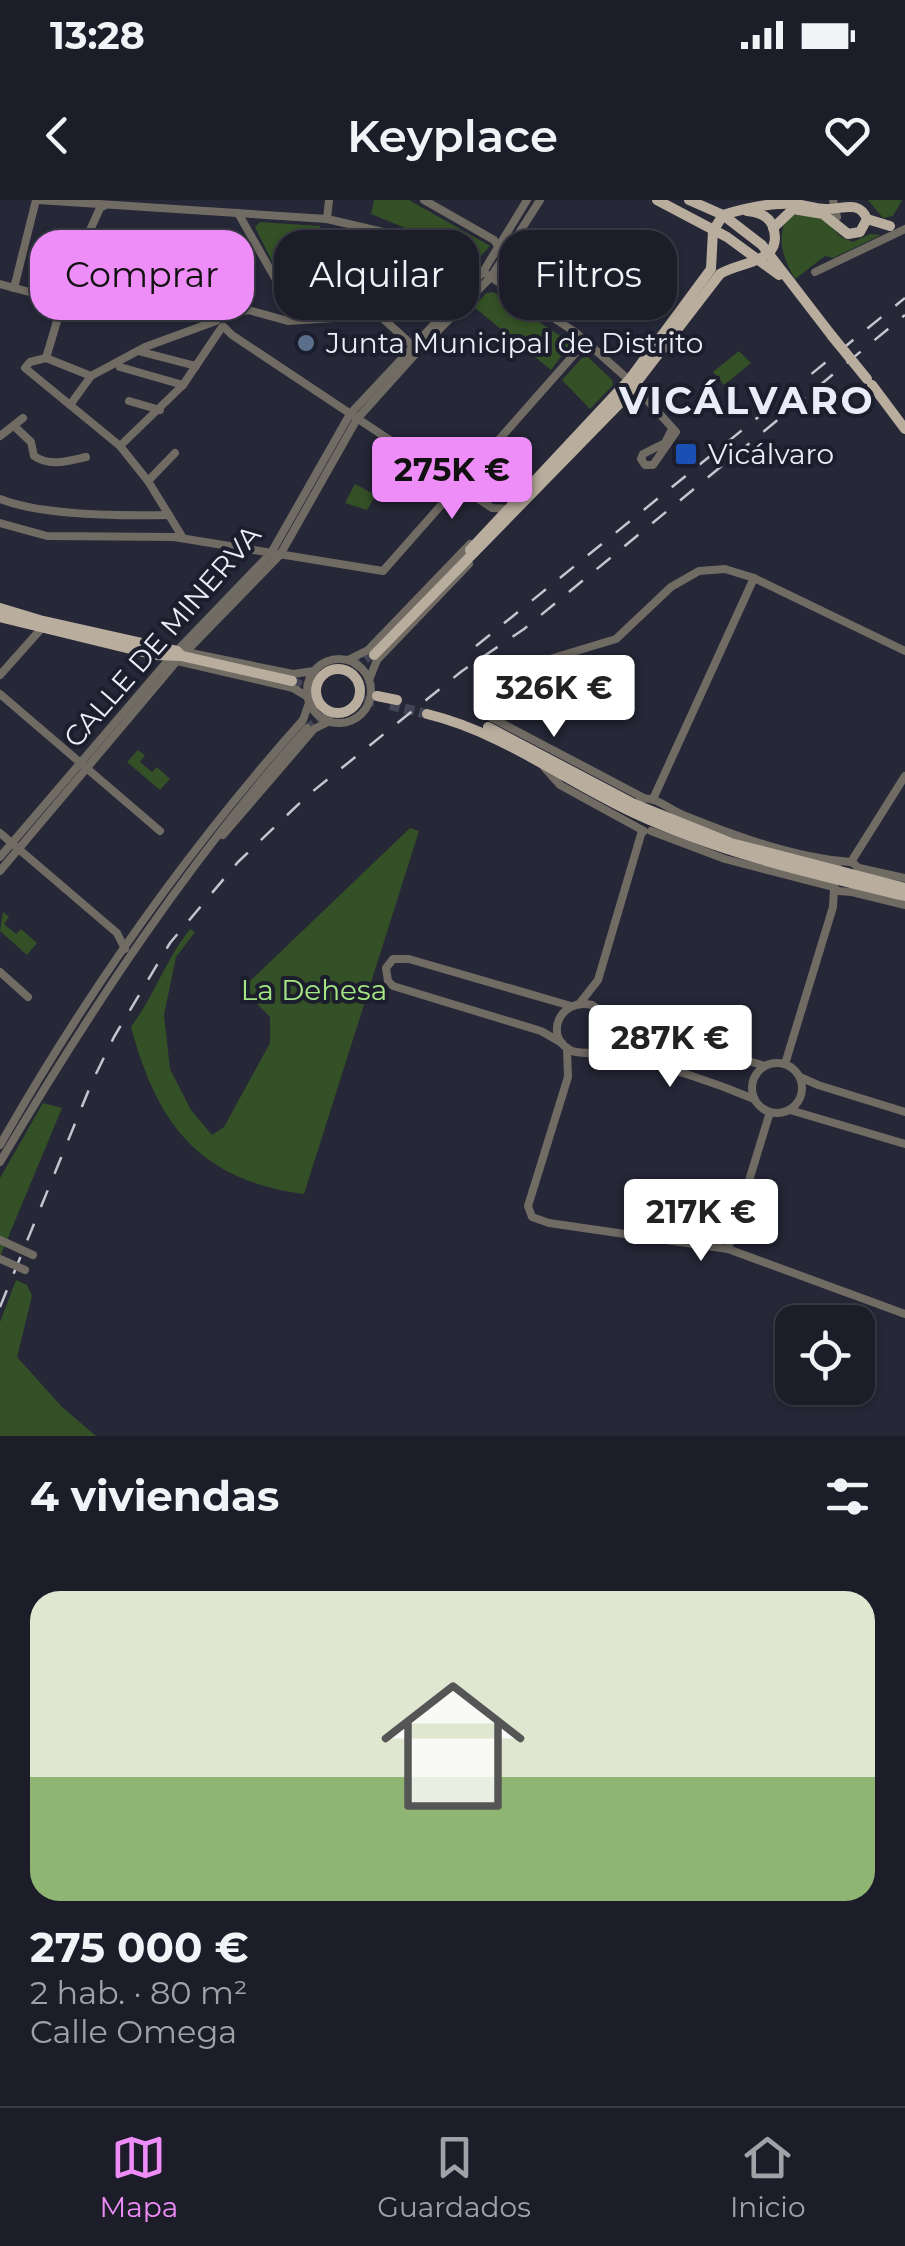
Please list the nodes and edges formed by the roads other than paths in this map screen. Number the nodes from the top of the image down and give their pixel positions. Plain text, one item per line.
1 (37, 200) edge
2 (328, 200) edge
3 (424, 200) edge
4 (527, 200) edge
5 (540, 200) edge
6 (656, 200) edge
7 (690, 200) edge
8 (109, 202) edge
9 (437, 202) edge
10 (140, 203) edge
11 (836, 208) edge
12 (747, 210) junction
13 (238, 213) junction
14 (724, 215) junction
15 (327, 219) junction
16 (867, 219) junction
17 (470, 223) junction
18 (905, 226) edge
19 (773, 228) junction
20 (90, 230) edge
21 (510, 230) edge
22 (713, 230) junction
23 (890, 231) junction
24 (860, 232) junction
25 (499, 235) edge
26 (714, 247) junction
27 (499, 248) joint
28 (765, 257) junction
29 (735, 266) junction
30 (815, 272) dead end
31 (487, 275) junction
32 (274, 277) edge
33 (0, 284) edge
34 (14, 288) junction
35 (30, 293) edge
36 (58, 320) edge
37 (225, 320) junction
38 (385, 320) edge
39 (586, 341) junction
40 (412, 345) junction
41 (138, 351) junction
42 (46, 358) junction
43 (196, 366) junction
44 (120, 367) dead end
45 (91, 376) junction
46 (869, 382) junction
47 (632, 383) junction
48 (183, 385) junction
49 (129, 400) dead end
50 (70, 405) junction
51 (160, 410) junction
52 (905, 410) edge
53 (353, 417) junction
54 (22, 418) dead end
55 (14, 426) junction
56 (672, 429) junction
57 (905, 429) edge
58 (0, 436) edge
59 (120, 446) junction
60 (175, 452) dead end
61 (86, 457) dead end
62 (148, 481) junction
63 (459, 486) junction
64 (0, 499) edge
65 (492, 508) junction
66 (508, 509) junction
67 (169, 515) junction
68 (0, 522) edge
69 (488, 528) junction
70 (184, 538) junction
71 (486, 542) junction
72 (276, 554) junction
73 (754, 578) junction
74 (0, 608) edge
75 (0, 616) edge
76 (26, 625) junction
77 (41, 629) junction
78 (200, 639) junction
79 (30, 640) junction
80 (905, 651) edge
81 (179, 656) junction
82 (214, 658) junction
83 (0, 674) edge
84 (292, 680) tunnel mouth
85 (361, 685) junction
86 (314, 692) junction
87 (0, 694) edge
88 (393, 703) tunnel mouth
89 (330, 715) junction
90 (306, 727) tunnel mouth
91 (84, 766) junction
92 (905, 776) edge
93 (639, 807) junction
94 (656, 822) junction
95 (160, 831) dead end
96 (0, 833) edge
97 (15, 846) junction
98 (0, 856) edge
99 (0, 871) edge
100 (833, 877) junction
101 (905, 878) edge
102 (854, 880) junction
103 (905, 888) edge
104 (905, 896) edge
105 (905, 906) edge
106 (833, 907) junction
107 (154, 910) junction
108 (117, 934) junction
109 (125, 949) junction
110 (0, 972) edge
111 (598, 980) junction
112 (28, 997) dead end
113 (575, 1004) junction
114 (601, 1012) junction
115 (564, 1046) junction
116 (591, 1052) junction
117 (785, 1064) junction
118 (765, 1066) junction
119 (568, 1076) junction
120 (800, 1076) junction
121 (754, 1099) junction
122 (790, 1110) junction
123 (770, 1112) junction
124 (905, 1112) edge
125 (905, 1144) edge
126 (0, 1145) edge
127 (0, 1162) edge
128 (0, 1240) edge
129 (728, 1249) junction
130 (32, 1255) dead end
131 (0, 1258) edge
132 (26, 1270) dead end
133 (905, 1314) edge

1 - 8 street
1 - 34 street
2 - 15 street
3 - 9 street
4 - 21 street, CALLE DE MINERVA
5 - 31 street, CALLE DE MINERVA
6 - 22 main road
7 - 14 main road
8 - 10 street
8 - 20 street
9 - 17 street
10 - 13 street
11 - 12 main road
11 - 16 main road
11 - 19 main road
11 - 24 main road
12 - 14 main road
12 - 19 main road
13 - 15 street
13 - 32 street
14 - 22 main road
14 - 28 main road
15 - 31 street
16 - 23 main road
16 - 24 main road
17 - 25 street
17 - 27 street
18 - 23 main road
19 - 28 main road
22 - 26 main road
22 - 28 main road
23 - 24 main road
23 - 30 street
26 - 29 main road
26 - 47 main road
27 - 31 street, CALLE DE MINERVA
28 - 29 main road
28 - 46 main road, bridge
29 - 47 main road
31 - 39 street
31 - 40 street, CALLE DE MINERVA
31 - 53 street, CALLE DE MINERVA
33 - 34 street
34 - 35 street
36 - 42 street
37 - 41 street
37 - 43 street
37 - 53 street
38 - 40 street
39 - 47 street
39 - 63 street
40 - 53 street, CALLE DE MINERVA
41 - 43 street
41 - 45 street
42 - 45 street
42 - 50 street
43 - 48 street
44 - 48 street
45 - 50 street
46 - 52 main road
46 - 57 main road
47 - 56 street
47 - 66 main road
47 - 71 main road
48 - 51 street
49 - 51 street
50 - 59 street
51 - 59 street
53 - 63 street
53 - 72 street, CALLE DE MINERVA
54 - 55 street
55 - 58 street
55 - 61 street
56 - 56 street
59 - 62 street
60 - 62 street
62 - 67 street
63 - 65 street
63 - 72 street
64 - 67 street
65 - 66 street
65 - 69 street
66 - 69 main road
67 - 70 street
68 - 70 street
69 - 71 main road
69 - 85 street
70 - 72 street
71 - 85 street
72 - 78 street, CALLE DE MINERVA
72 - 81 street, CALLE DE MINERVA
73 - 80 street
73 - 93 street
73 - 93 street
74 - 81 main road
75 - 76 main road
76 - 77 main road
76 - 79 street
77 - 79 street
77 - 81 main road
78 - 81 street, CALLE DE MINERVA
78 - 82 street, CALLE DE MINERVA
79 - 83 street
81 - 82 street
81 - 84 main road
81 - 86 street
81 - 91 street, CALLE DE MINERVA
82 - 86 street
85 - 86 main road
85 - 88 main road
85 - 89 main road
85 - 89 street
86 - 89 main road
86 - 107 street
87 - 91 street
89 - 107 street
90 - 107 street
91 - 95 street
91 - 97 street, CALLE DE MINERVA
92 - 102 street
93 - 93 main road
93 - 94 main road
93 - 94 street
93 - 94 street
94 - 100 main road
94 - 100 street
94 - 111 street
96 - 97 street
97 - 98 street, CALLE DE MINERVA
97 - 99 street, CALLE DE MINERVA
97 - 108 street
100 - 102 main road
100 - 102 street
100 - 106 street
101 - 102 street
102 - 103 main road
102 - 104 main road
102 - 105 street
102 - 106 street
106 - 117 street
107 - 108 street
107 - 109 street
107 - 127 street
108 - 109 street
109 - 126 street
110 - 112 street
111 - 113 street
111 - 114 street
113 - 114 street
113 - 115 street
113 - 115 street
114 - 116 street
114 - 118 street
115 - 116 street
115 - 119 street
116 - 119 street
116 - 121 street
117 - 118 street
117 - 120 street
118 - 121 street
119 - 129 street
120 - 122 street
120 - 124 street
121 - 123 street
122 - 123 street
122 - 125 street
123 - 129 street
128 - 130 street, bridge
129 - 133 street
131 - 132 street, bridge

